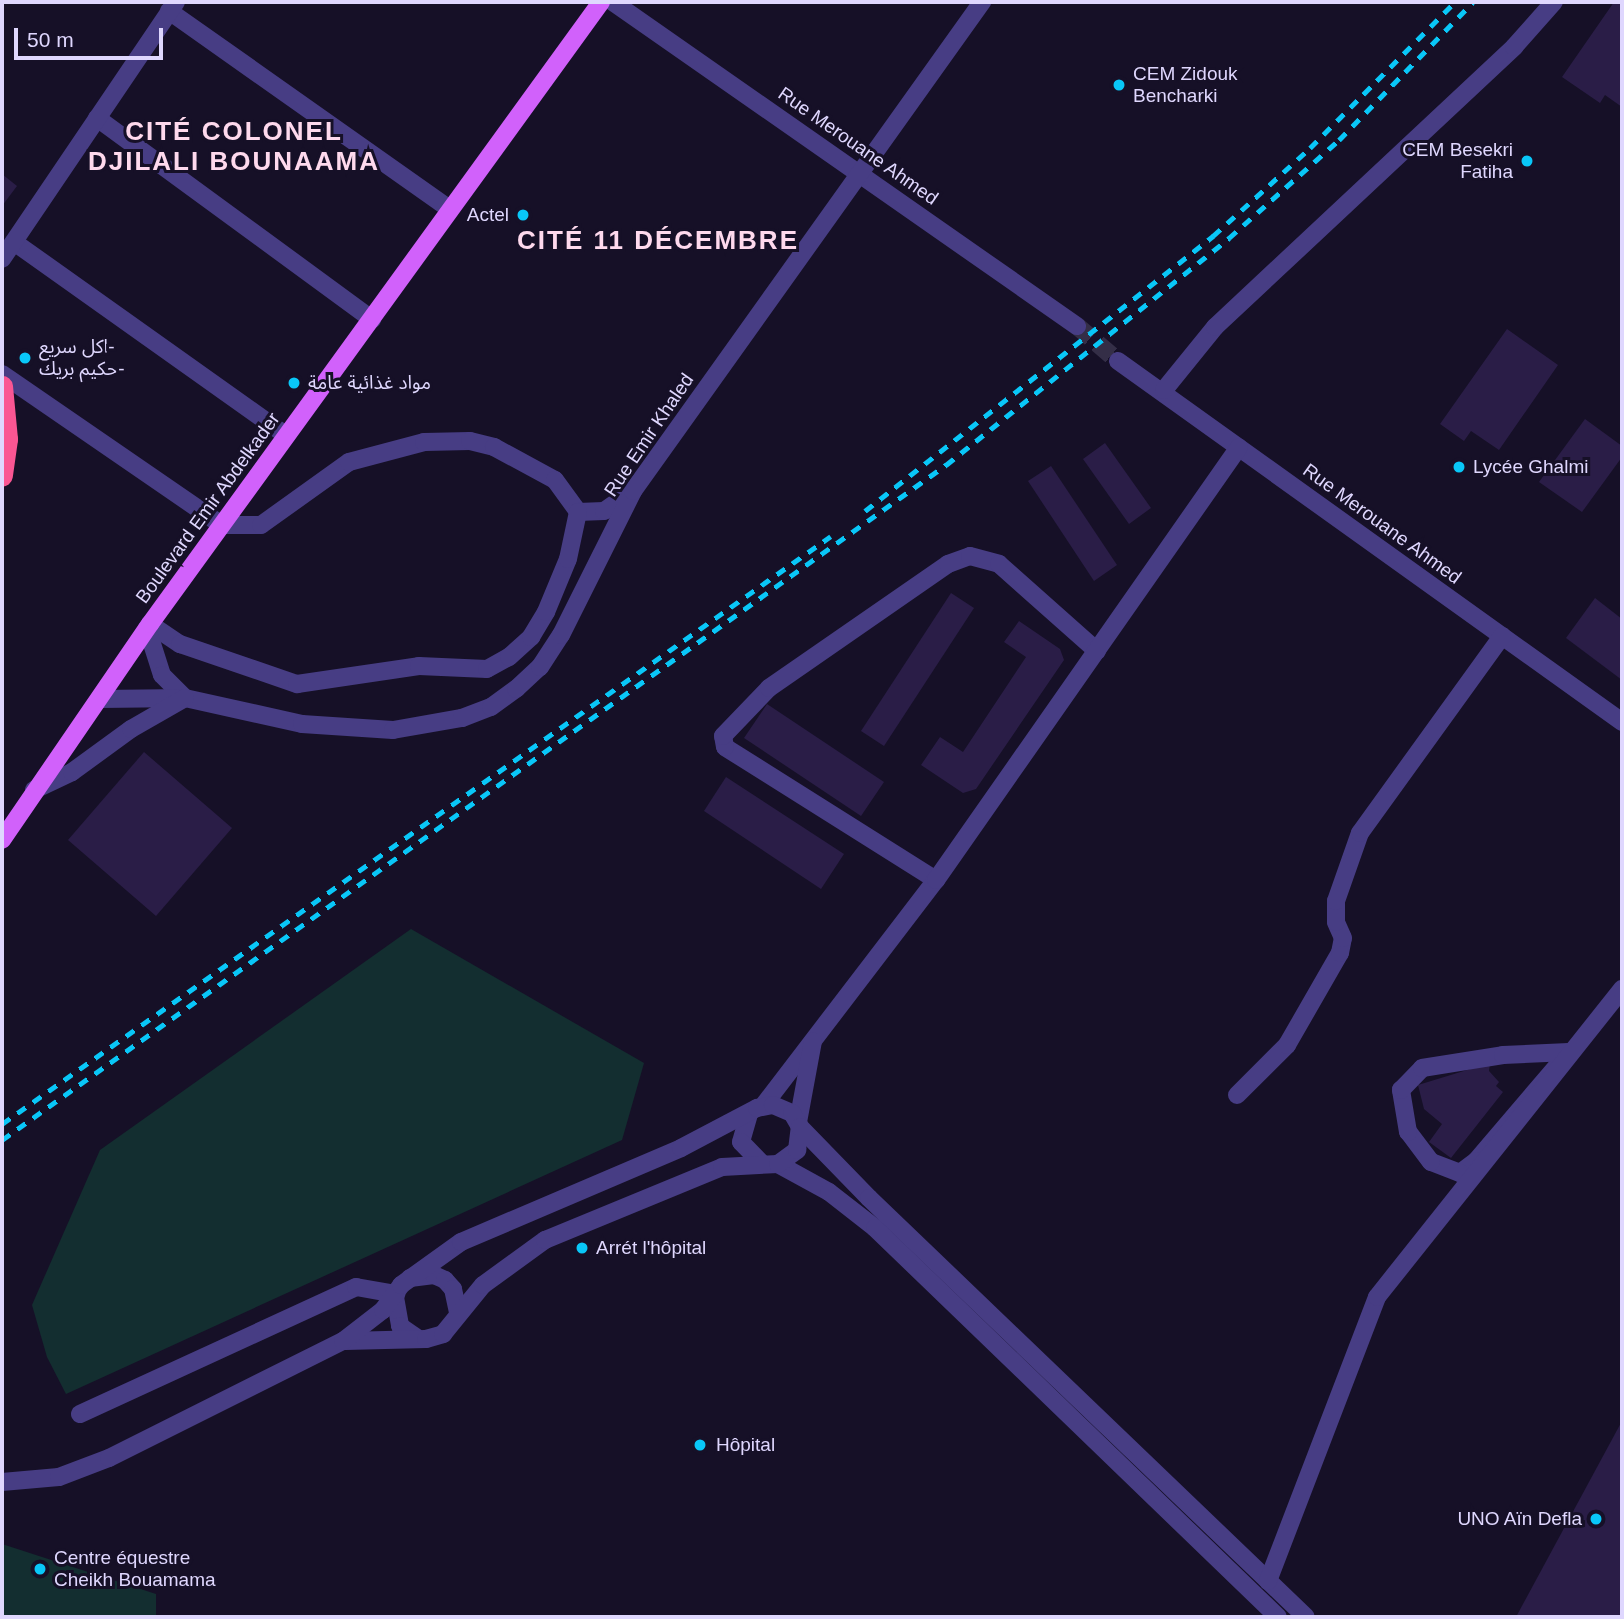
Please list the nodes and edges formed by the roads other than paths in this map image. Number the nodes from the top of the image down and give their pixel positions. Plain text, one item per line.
1 (601, 2) edge
2 (614, 2) edge
3 (982, 2) edge
4 (1554, 2) edge
5 (173, 6) edge
6 (97, 118) junction
7 (859, 173) junction
8 (450, 209) junction
9 (13, 242) junction
10 (2, 259) edge
11 (372, 319) junction
12 (1077, 326) tunnel mouth
13 (1118, 361) tunnel mouth
14 (2, 374) edge
15 (2, 386) edge
16 (1164, 390) junction
17 (286, 435) junction
18 (1240, 447) junction
19 (2, 476) edge
20 (633, 491) junction
21 (578, 512) junction
22 (222, 525) junction
23 (149, 626) junction
24 (1502, 636) junction
25 (1097, 651) junction
26 (185, 698) junction
27 (100, 699) junction
28 (1622, 722) edge
29 (34, 790) junction
30 (2, 840) edge
31 (936, 880) junction
32 (1622, 989) edge
33 (813, 1041) junction
34 (1569, 1052) junction
35 (1237, 1095) dead end
36 (756, 1110) junction
37 (799, 1125) junction
38 (769, 1163) junction
39 (410, 1278) junction
40 (395, 1296) junction
41 (458, 1312) junction
42 (416, 1337) junction
43 (343, 1341) junction
44 (80, 1414) dead end
45 (2, 1482) edge
46 (1268, 1581) junction
47 (1278, 1617) edge
48 (1306, 1617) edge

1 - 8 main road, Boulevard Emir Abdelkader
2 - 7 street, Rue Merouane Ahmed
3 - 7 street, Rue Emir Khaled
4 - 16 street
5 - 6 street
5 - 8 street
6 - 9 street
6 - 11 street
7 - 12 street, Rue Merouane Ahmed
7 - 20 street, Rue Emir Khaled
8 - 11 main road, Boulevard Emir Abdelkader
9 - 10 street
9 - 17 street
11 - 17 main road, Boulevard Emir Abdelkader
13 - 16 street, Rue Merouane Ahmed
14 - 22 street
15 - 19 highway
16 - 18 street, Rue Merouane Ahmed
17 - 22 main road, Boulevard Emir Abdelkader
18 - 24 street, Rue Merouane Ahmed
18 - 25 street
20 - 21 street
20 - 26 street, Rue Emir Khaled
21 - 22 street
21 - 23 street
22 - 23 main road, Boulevard Emir Abdelkader
23 - 26 street
23 - 27 main road, Boulevard Emir Abdelkader
24 - 28 street, Rue Merouane Ahmed
24 - 35 street
25 - 31 street
25 - 31 street
26 - 27 street, Rue Emir Khaled
26 - 29 street
27 - 29 main road, Boulevard Emir Abdelkader
29 - 30 main road, Boulevard Emir Abdelkader
31 - 33 street
32 - 34 street
33 - 36 street
33 - 37 street
34 - 34 street
34 - 46 street
36 - 37 street
36 - 38 street
36 - 39 street
37 - 38 street
37 - 46 street
38 - 41 street
38 - 47 street
39 - 40 street
39 - 41 street
40 - 42 street
40 - 43 street
40 - 44 street
41 - 42 street
42 - 43 street
43 - 45 street
46 - 48 street

